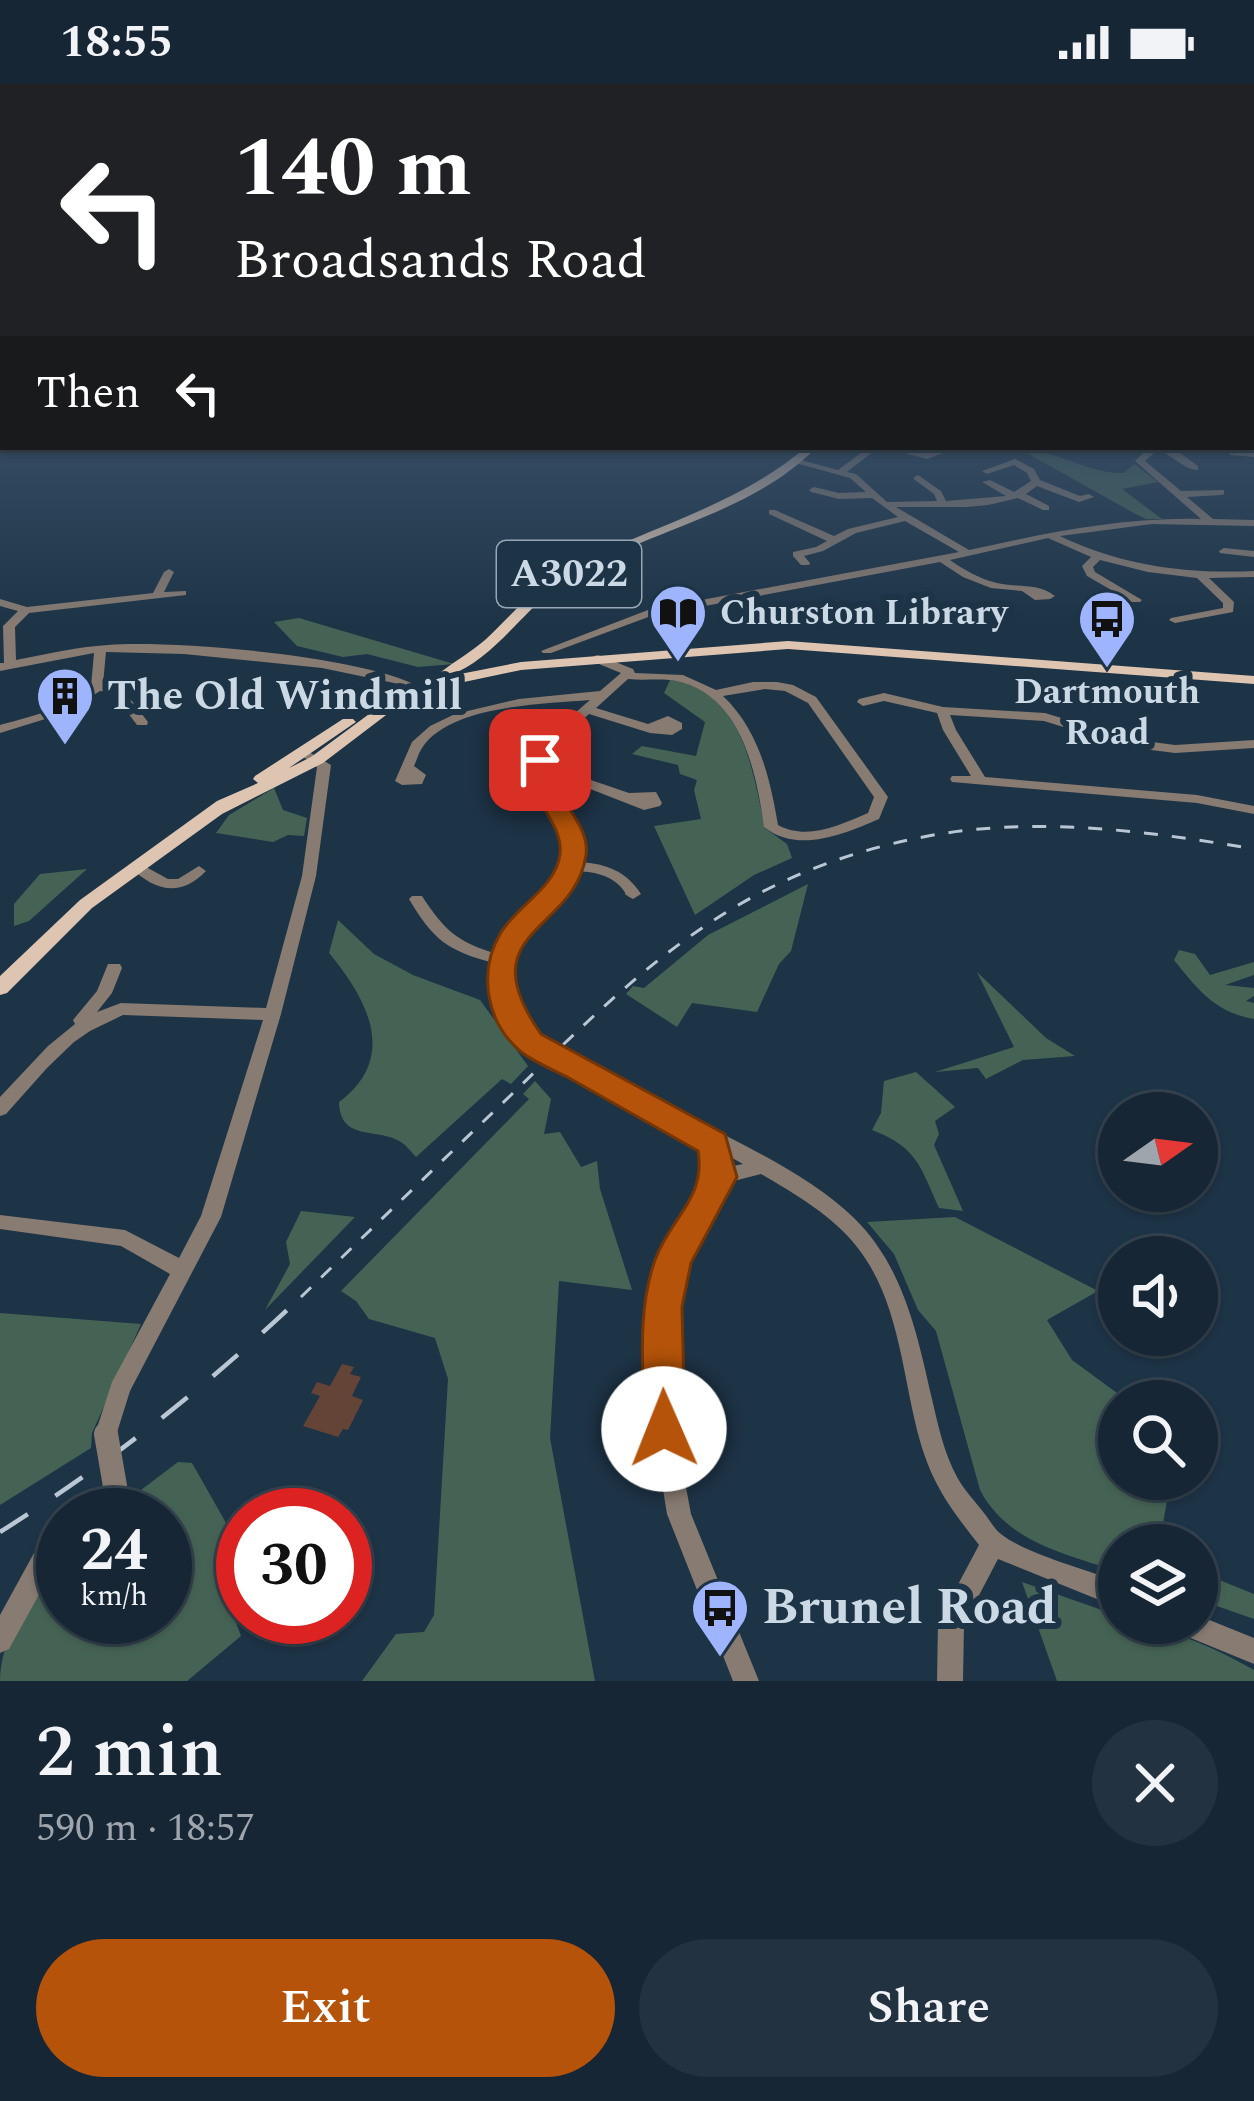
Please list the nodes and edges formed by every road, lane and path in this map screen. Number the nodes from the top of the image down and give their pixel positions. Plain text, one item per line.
1 (770, 477) edge
2 (854, 477) edge
3 (988, 477) edge
4 (1034, 477) edge
5 (1159, 477) edge
6 (924, 479) dead end
7 (1036, 482) junction
8 (814, 490) dead end
9 (1220, 492) dead end
10 (1181, 494) junction
11 (874, 495) junction
12 (1016, 495) junction
13 (1089, 497) dead end
14 (942, 502) junction
15 (962, 503) junction
16 (885, 505) junction
17 (1046, 508) dead end
18 (772, 512) dead end
19 (905, 518) junction
20 (975, 518) dead end
21 (1210, 522) junction
22 (1254, 523) edge
23 (869, 527) junction
24 (1049, 535) junction
25 (880, 536) dead end
26 (834, 540) junction
27 (1224, 550) dead end
28 (1153, 552) dead end
29 (969, 554) junction
30 (1254, 554) edge
31 (798, 556) dead end
32 (1096, 558) junction
33 (942, 560) junction
34 (1155, 569) junction
35 (170, 572) dead end
36 (1199, 574) junction
37 (1254, 574) edge
38 (1028, 591) dead end
39 (182, 593) dead end
40 (158, 595) junction
41 (1136, 600) dead end
42 (0, 602) edge
43 (26, 610) junction
44 (1175, 620) dead end
45 (100, 650) junction
46 (547, 651) dead end
47 (640, 654) junction
48 (598, 659) junction
49 (5, 666) edge
50 (467, 671) junction
51 (628, 674) junction
52 (1254, 680) edge
53 (97, 687) junction
54 (419, 688) junction
55 (715, 694) junction
56 (601, 695) junction
57 (863, 702) dead end
58 (586, 709) junction
59 (943, 711) junction
60 (142, 722) dead end
61 (1, 726) edge
62 (650, 728) dead end
63 (1254, 744) edge
64 (310, 755) junction
65 (407, 767) dead end
66 (538, 776) junction
67 (957, 779) dead end
68 (980, 781) junction
69 (628, 797) dead end
70 (1254, 810) edge
71 (572, 866) junction
72 (137, 867) junction
73 (199, 871) dead end
74 (633, 894) dead end
75 (417, 899) dead end
76 (502, 960) junction
77 (115, 968) dead end
78 (0, 988) edge
79 (104, 993) junction
80 (121, 1009) junction
81 (273, 1014) junction
82 (74, 1028) junction
83 (0, 1109) edge
84 (713, 1143) junction
85 (760, 1167) junction
86 (720, 1177) junction
87 (3, 1222) edge
88 (183, 1271) junction
89 (114, 1488) edge
90 (994, 1543) junction
91 (36, 1575) edge
92 (1098, 1586) edge
93 (1218, 1636) edge
94 (0, 1640) edge
95 (1254, 1651) edge
96 (746, 1681) edge
97 (950, 1681) edge

1 - 50 main road, A3022
2 - 11 street
3 - 12 street
4 - 7 street
5 - 10 street
6 - 14 street
7 - 12 street
7 - 13 street
8 - 11 street
9 - 10 street
10 - 21 street
11 - 16 street
12 - 15 street
12 - 17 street
14 - 15 street
14 - 16 street
15 - 20 street
16 - 19 street
18 - 26 street
19 - 23 street
19 - 29 street
21 - 22 street
21 - 24 street
23 - 25 street
23 - 26 street
24 - 29 street
24 - 32 street
26 - 31 street
27 - 30 street
28 - 34 street
29 - 33 street
32 - 34 street
32 - 41 street
33 - 38 street
33 - 46 street
34 - 36 street
35 - 40 street
36 - 37 street
36 - 44 street
39 - 40 street
40 - 43 street
42 - 43 street
43 - 49 street
45 - 49 street
45 - 53 street
45 - 54 street
47 - 48 main road
47 - 51 street
47 - 52 main road
48 - 50 main road
48 - 51 street
50 - 54 main road, A3022
51 - 55 street
51 - 56 street
53 - 60 street
53 - 61 street
54 - 64 main road, A3022
55 - 55 street
56 - 58 street
56 - 65 street
57 - 59 street
58 - 62 street
58 - 66 street
59 - 63 street
59 - 68 street
64 - 72 main road, A3022
64 - 81 street
66 - 69 street
66 - 71 street
67 - 68 street
68 - 70 street
71 - 74 street
71 - 76 street
72 - 73 street
72 - 78 main road, A3022
75 - 76 street
76 - 84 street
77 - 79 street
79 - 80 street
79 - 82 street
80 - 81 street
80 - 82 street
81 - 88 street
82 - 83 street
84 - 85 street
84 - 86 street
85 - 86 street
85 - 90 street
86 - 96 street
87 - 88 street
88 - 89 street, bridge
90 - 92 street
90 - 97 street
91 - 94 street
93 - 95 street

